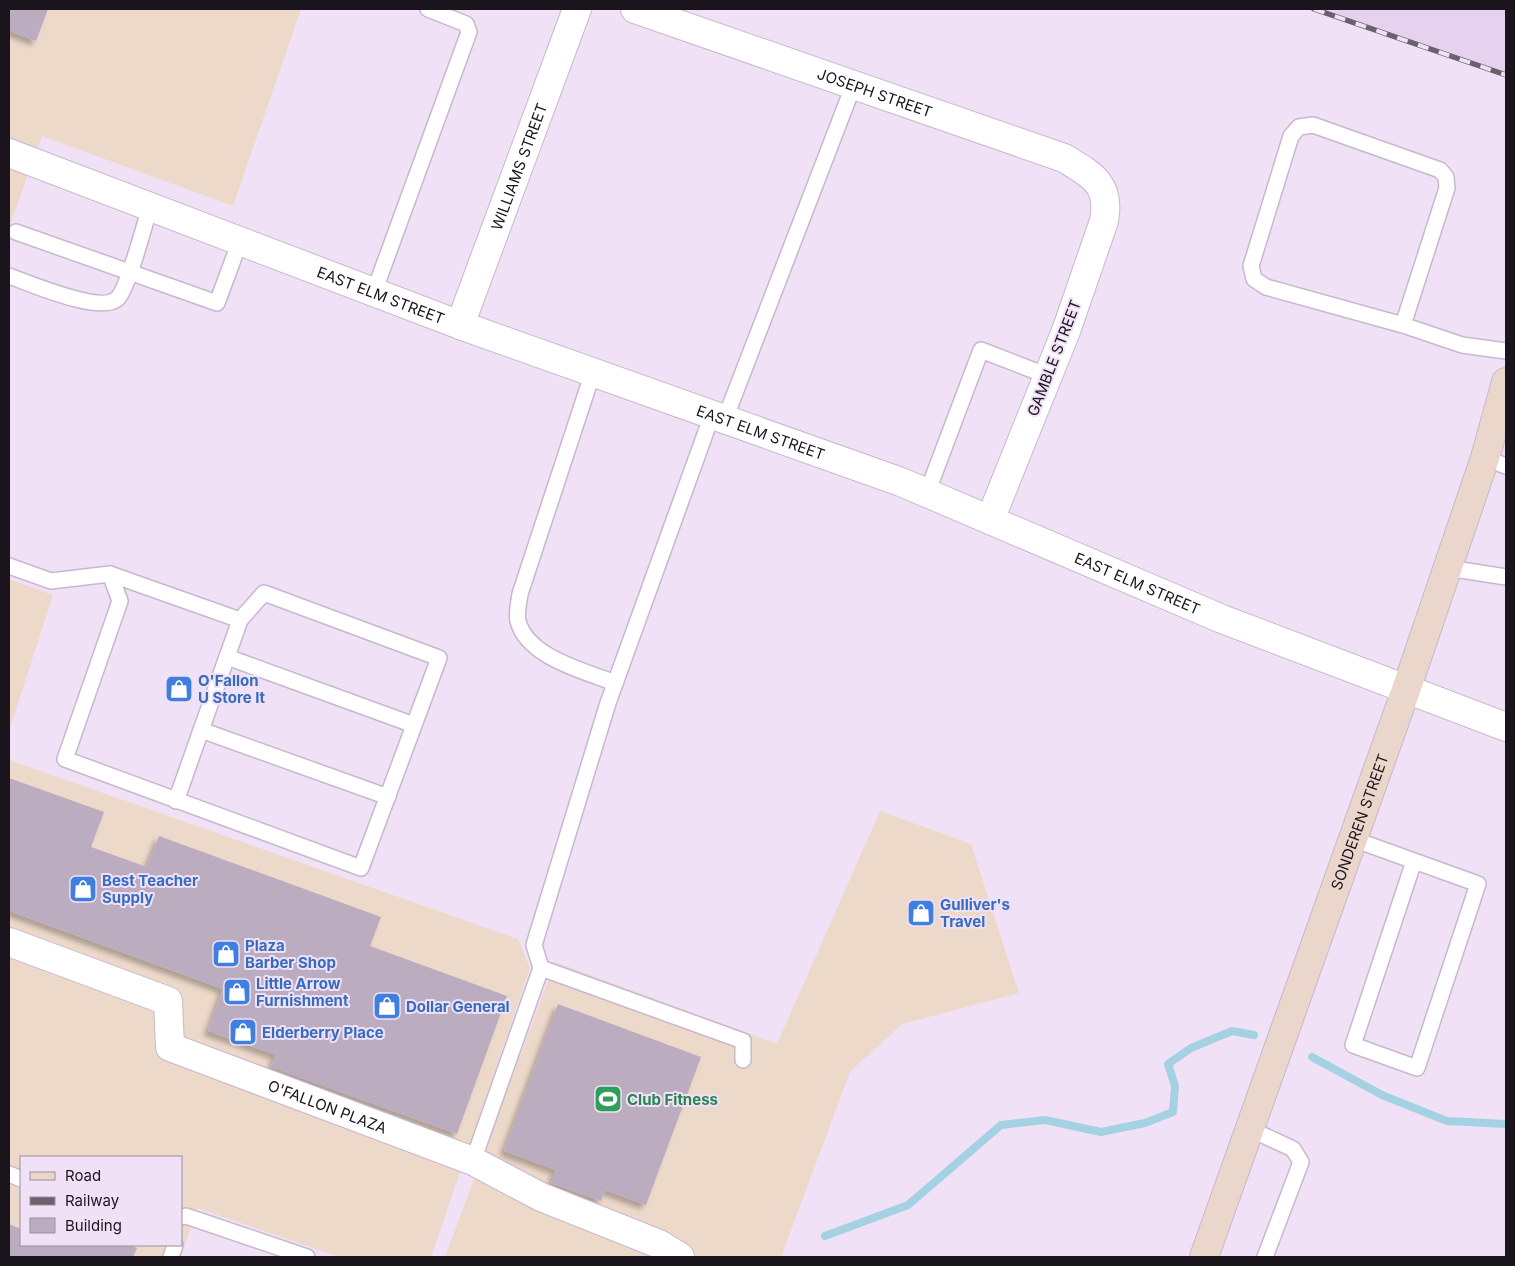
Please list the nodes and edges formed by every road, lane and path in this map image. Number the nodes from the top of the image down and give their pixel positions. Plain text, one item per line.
1 (428, 9) edge
2 (577, 9) edge
3 (635, 9) edge
4 (854, 84) junction
5 (9, 154) edge
6 (1105, 193) joint
7 (150, 207) junction
8 (16, 232) dead end
9 (240, 241) junction
10 (129, 273) junction
11 (9, 276) edge
12 (374, 292) junction
13 (460, 325) junction
14 (1403, 325) junction
15 (1506, 351) edge
16 (594, 372) junction
17 (1048, 376) junction
18 (1506, 382) edge
19 (719, 417) junction
20 (1496, 462) edge
21 (927, 493) junction
22 (990, 520) junction
23 (9, 566) edge
24 (1448, 568) junction
25 (110, 574) junction
26 (1506, 577) edge
27 (240, 620) junction
28 (227, 657) junction
29 (615, 684) junction
30 (1406, 690) junction
31 (414, 725) junction
32 (1506, 727) edge
33 (202, 730) junction
34 (388, 797) junction
35 (176, 801) junction
36 (1353, 839) junction
37 (1414, 861) junction
38 (9, 942) edge
39 (541, 968) junction
40 (743, 1060) dead end
41 (1250, 1129) junction
42 (473, 1161) junction
43 (183, 1221) edge
44 (307, 1257) edge
45 (680, 1257) edge
46 (1204, 1257) edge
47 (1265, 1257) edge

1 - 12 lane
2 - 13 street, WILLIAMS STREET
3 - 4 street, JOSEPH STREET
4 - 6 street, JOSEPH STREET
4 - 19 lane
5 - 7 street, EAST ELM STREET
6 - 17 street, GAMBLE STREET
7 - 9 street, EAST ELM STREET
7 - 10 lane
8 - 10 lane
9 - 10 lane
9 - 12 street, EAST ELM STREET
10 - 11 lane
12 - 13 street, EAST ELM STREET
13 - 16 street, EAST ELM STREET
14 - 14 lane
14 - 15 lane
16 - 19 street, EAST ELM STREET
16 - 29 lane
17 - 21 lane
17 - 22 street, GAMBLE STREET
18 - 20 street, SONDEREN STREET
19 - 21 street, EAST ELM STREET
19 - 29 lane
20 - 24 street, SONDEREN STREET
21 - 22 street, EAST ELM STREET
22 - 30 street, EAST ELM STREET
23 - 25 lane
24 - 26 lane
24 - 30 street, SONDEREN STREET
25 - 27 lane
25 - 35 lane
27 - 28 lane
27 - 31 lane
28 - 31 lane
28 - 33 lane
29 - 39 lane
30 - 32 street, EAST ELM STREET
30 - 36 street, SONDEREN STREET
31 - 34 lane
33 - 34 lane
33 - 35 lane
34 - 35 lane
36 - 37 lane
36 - 41 street, SONDEREN STREET
37 - 37 lane
38 - 42 street, O'FALLON PLAZA
39 - 40 lane
39 - 42 lane
41 - 46 street, SONDEREN STREET
41 - 47 lane
42 - 45 street, O'FALLON PLAZA
43 - 44 lane

